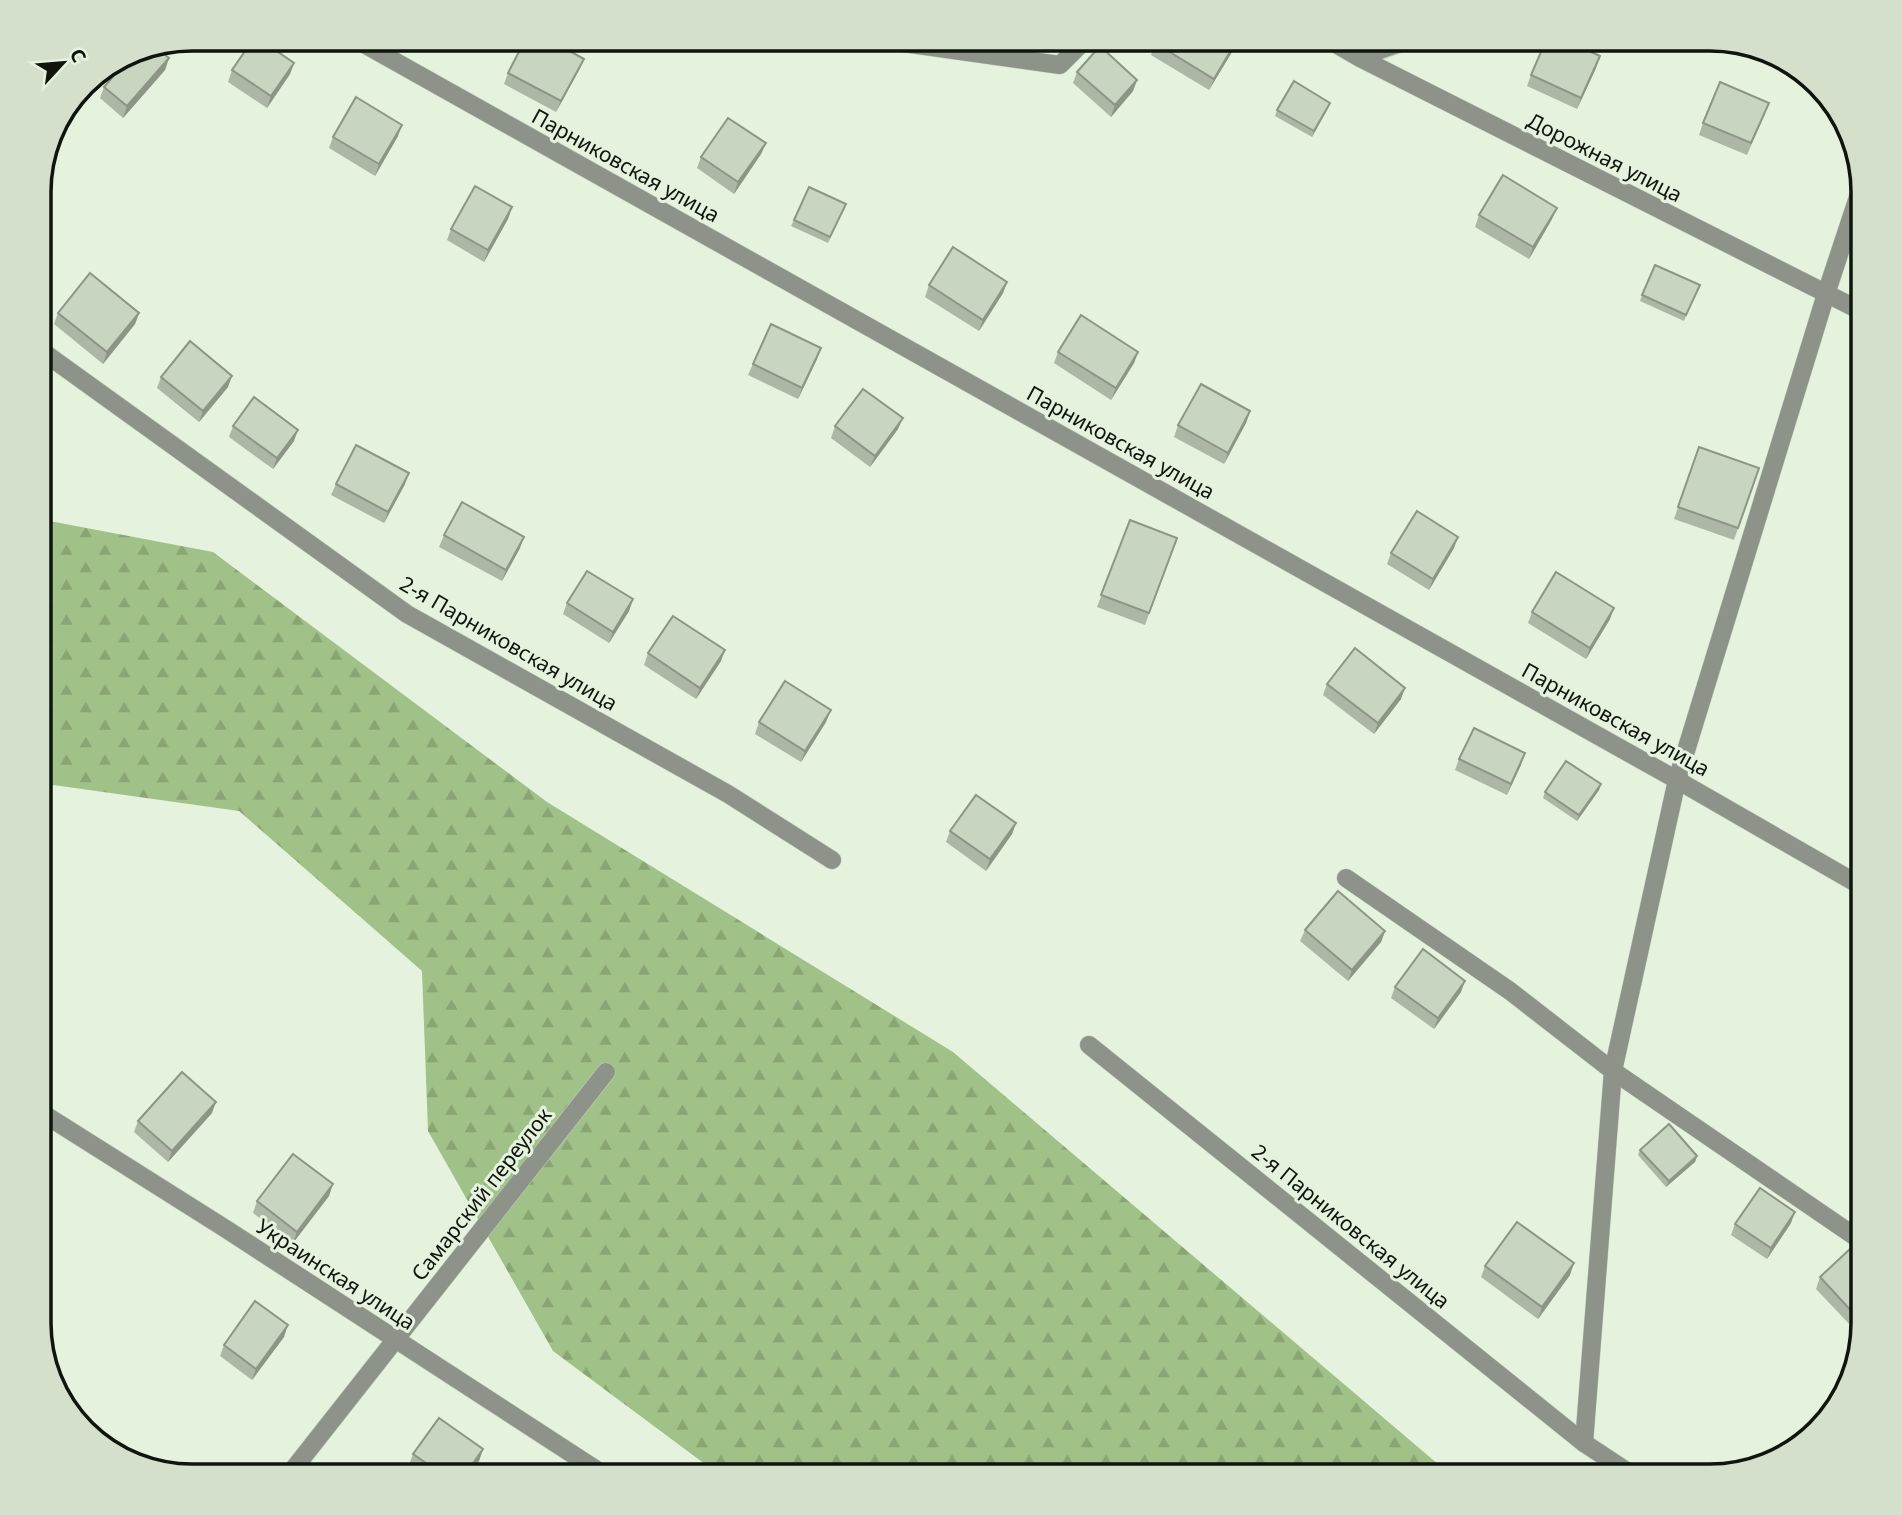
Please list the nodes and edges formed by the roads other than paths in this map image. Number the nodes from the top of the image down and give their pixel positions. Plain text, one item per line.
1 (378, 51) edge
2 (964, 51) edge
3 (1073, 51) edge
4 (1348, 51) edge
5 (1379, 51) edge
6 (1360, 58) junction
7 (1851, 219) edge
8 (1826, 295) junction
9 (1851, 306) edge
10 (51, 358) edge
11 (1677, 780) junction
12 (832, 860) dead end
13 (1346, 878) dead end
14 (1851, 880) edge
15 (1089, 1045) dead end
16 (1613, 1071) junction
17 (606, 1072) dead end
18 (51, 1119) edge
19 (1851, 1233) edge
20 (396, 1340) junction
21 (1584, 1443) junction
22 (298, 1464) edge
23 (588, 1464) edge
24 (1616, 1464) edge

1 - 11 street, Парниковская улица
2 - 3 street
4 - 6 street, Дорожная улица
5 - 6 lane
6 - 8 street, Дорожная улица
7 - 8 street
8 - 9 street, Дорожная улица
8 - 11 street
10 - 12 street, 2-я Парниковская улица
11 - 14 street, Парниковская улица
11 - 16 street
13 - 16 street
15 - 21 street, 2-я Парниковская улица
16 - 19 street
16 - 21 street
17 - 20 street, Самарский переулок
18 - 20 street, Украинская улица
20 - 22 street, Самарский переулок
20 - 23 street, Украинская улица
21 - 24 street, 2-я Парниковская улица

